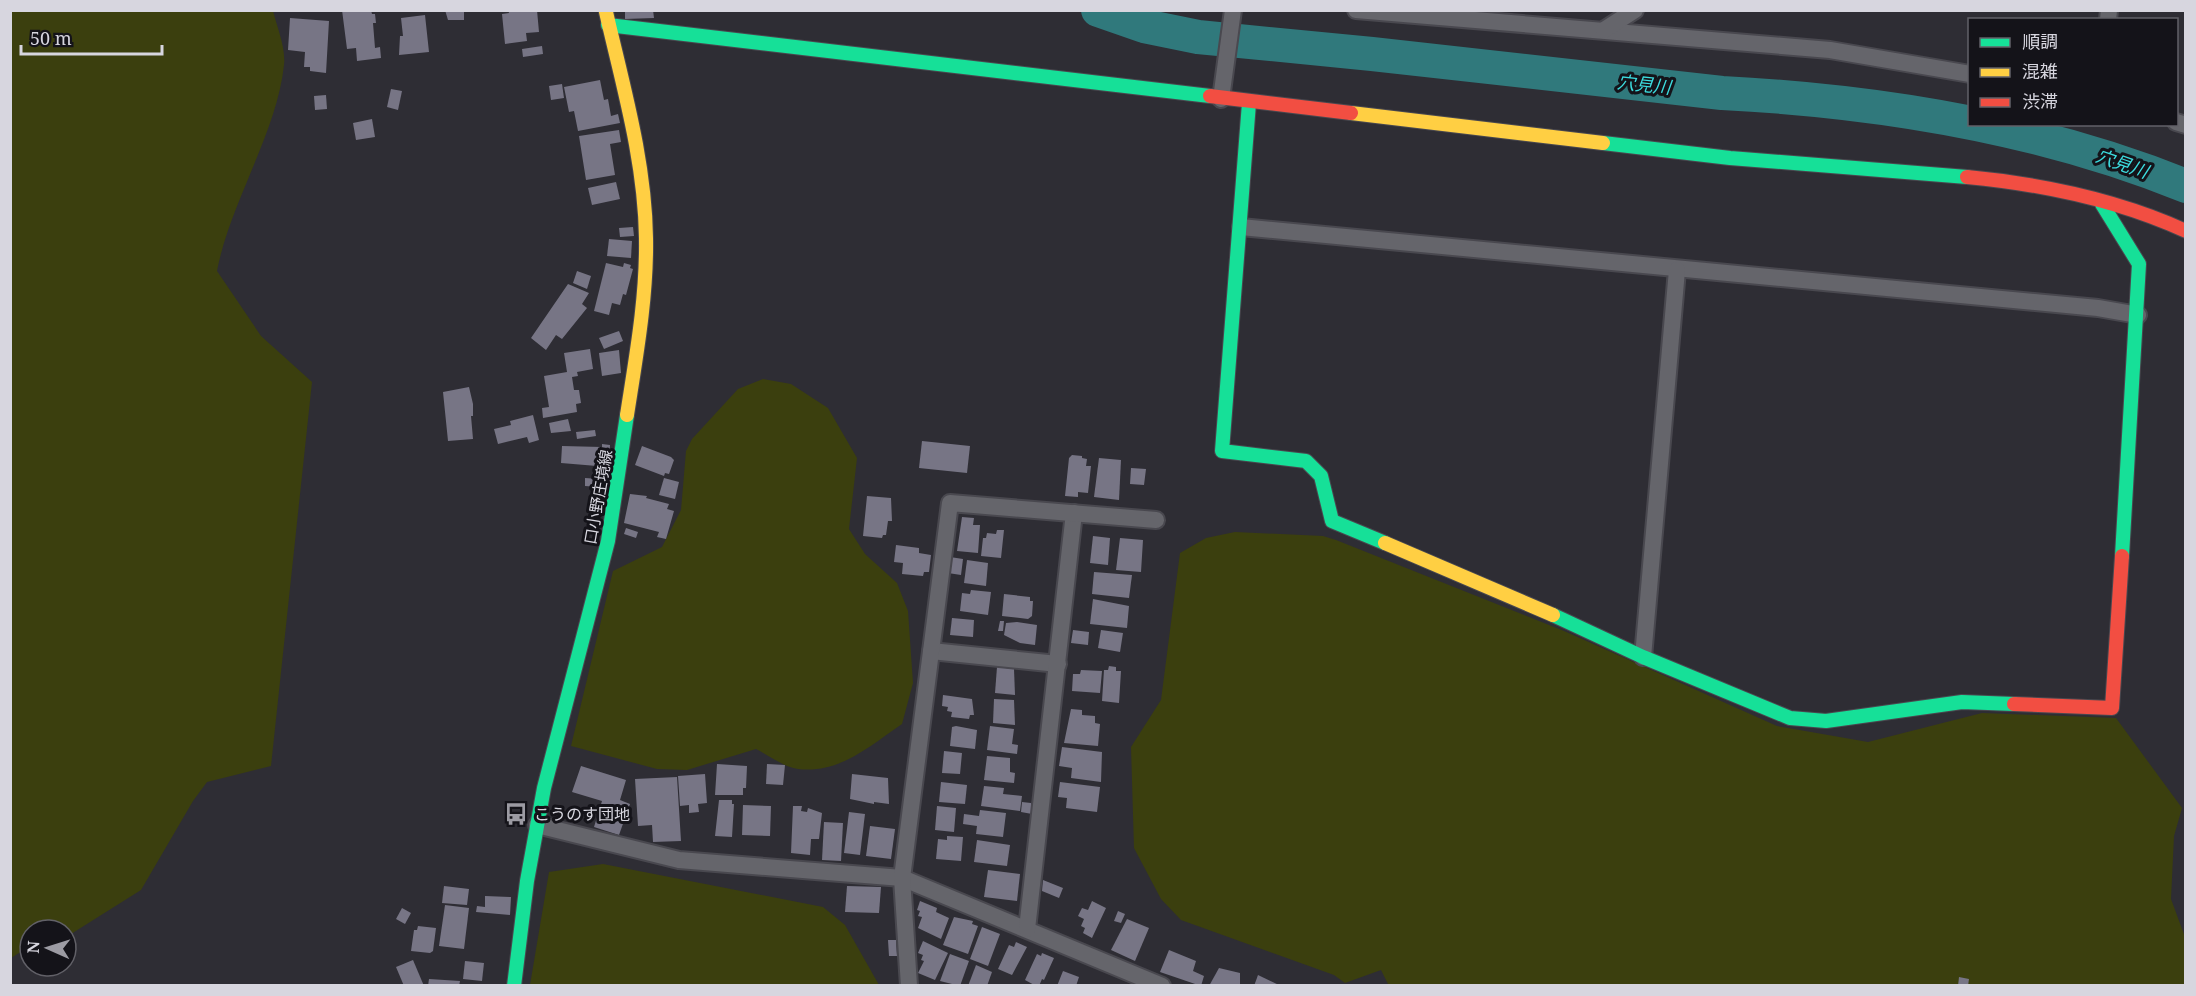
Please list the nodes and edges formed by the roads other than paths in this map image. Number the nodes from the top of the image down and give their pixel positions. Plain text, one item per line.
1 (1233, 10) edge
2 (1356, 10) edge
3 (1635, 10) edge
4 (607, 18) edge
5 (1604, 30) junction
6 (1968, 74) edge
7 (1221, 99) junction
8 (1249, 102) junction
9 (2102, 204) junction
10 (1240, 227) junction
11 (2186, 231) edge
12 (1677, 270) junction
13 (2138, 315) junction
14 (1074, 513) junction
15 (1156, 520) dead end
16 (931, 651) junction
17 (1643, 657) junction
18 (1058, 664) junction
19 (537, 825) junction
20 (902, 878) junction
21 (1027, 928) junction
22 (1159, 985) edge
23 (514, 986) edge
24 (909, 986) edge

1 - 7 street
2 - 5 street
3 - 5 street
4 - 7 street
4 - 19 street, 口小野庄境線
5 - 6 street
7 - 8 street
8 - 9 street
8 - 10 street
9 - 11 street
9 - 13 street
10 - 12 street
10 - 17 street
12 - 13 street
12 - 17 street
13 - 17 street
14 - 15 street
14 - 16 street
14 - 18 street
16 - 18 street
16 - 20 street
18 - 21 street
19 - 20 street
19 - 23 street, 口小野庄境線
20 - 21 street
20 - 24 street
21 - 22 street

